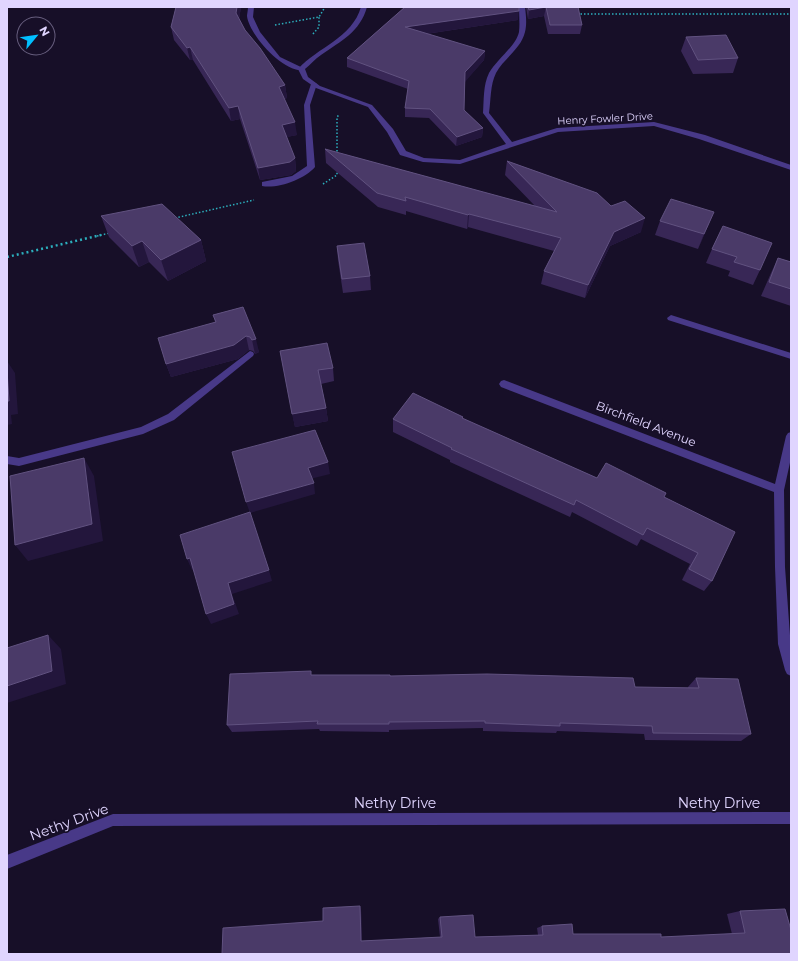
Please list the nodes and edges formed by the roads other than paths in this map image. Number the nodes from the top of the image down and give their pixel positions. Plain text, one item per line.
1 (251, 7) edge
2 (364, 7) edge
3 (522, 7) edge
4 (302, 70) junction
5 (314, 84) junction
6 (510, 144) junction
7 (791, 168) edge
8 (264, 184) dead end
9 (671, 318) dead end
10 (250, 354) edge
11 (791, 356) edge
12 (504, 384) dead end
13 (791, 436) edge
14 (7, 460) edge
15 (779, 490) junction
16 (791, 670) edge
17 (791, 818) edge
18 (7, 862) edge

1 - 4 street
2 - 4 street
3 - 6 street
4 - 5 street, Henry Fowler Drive
5 - 6 street, Henry Fowler Drive
5 - 8 street
6 - 7 street, Henry Fowler Drive
9 - 11 street
10 - 14 street
12 - 15 street, Birchfield Avenue
13 - 15 street
15 - 16 street
17 - 18 street, Nethy Drive

